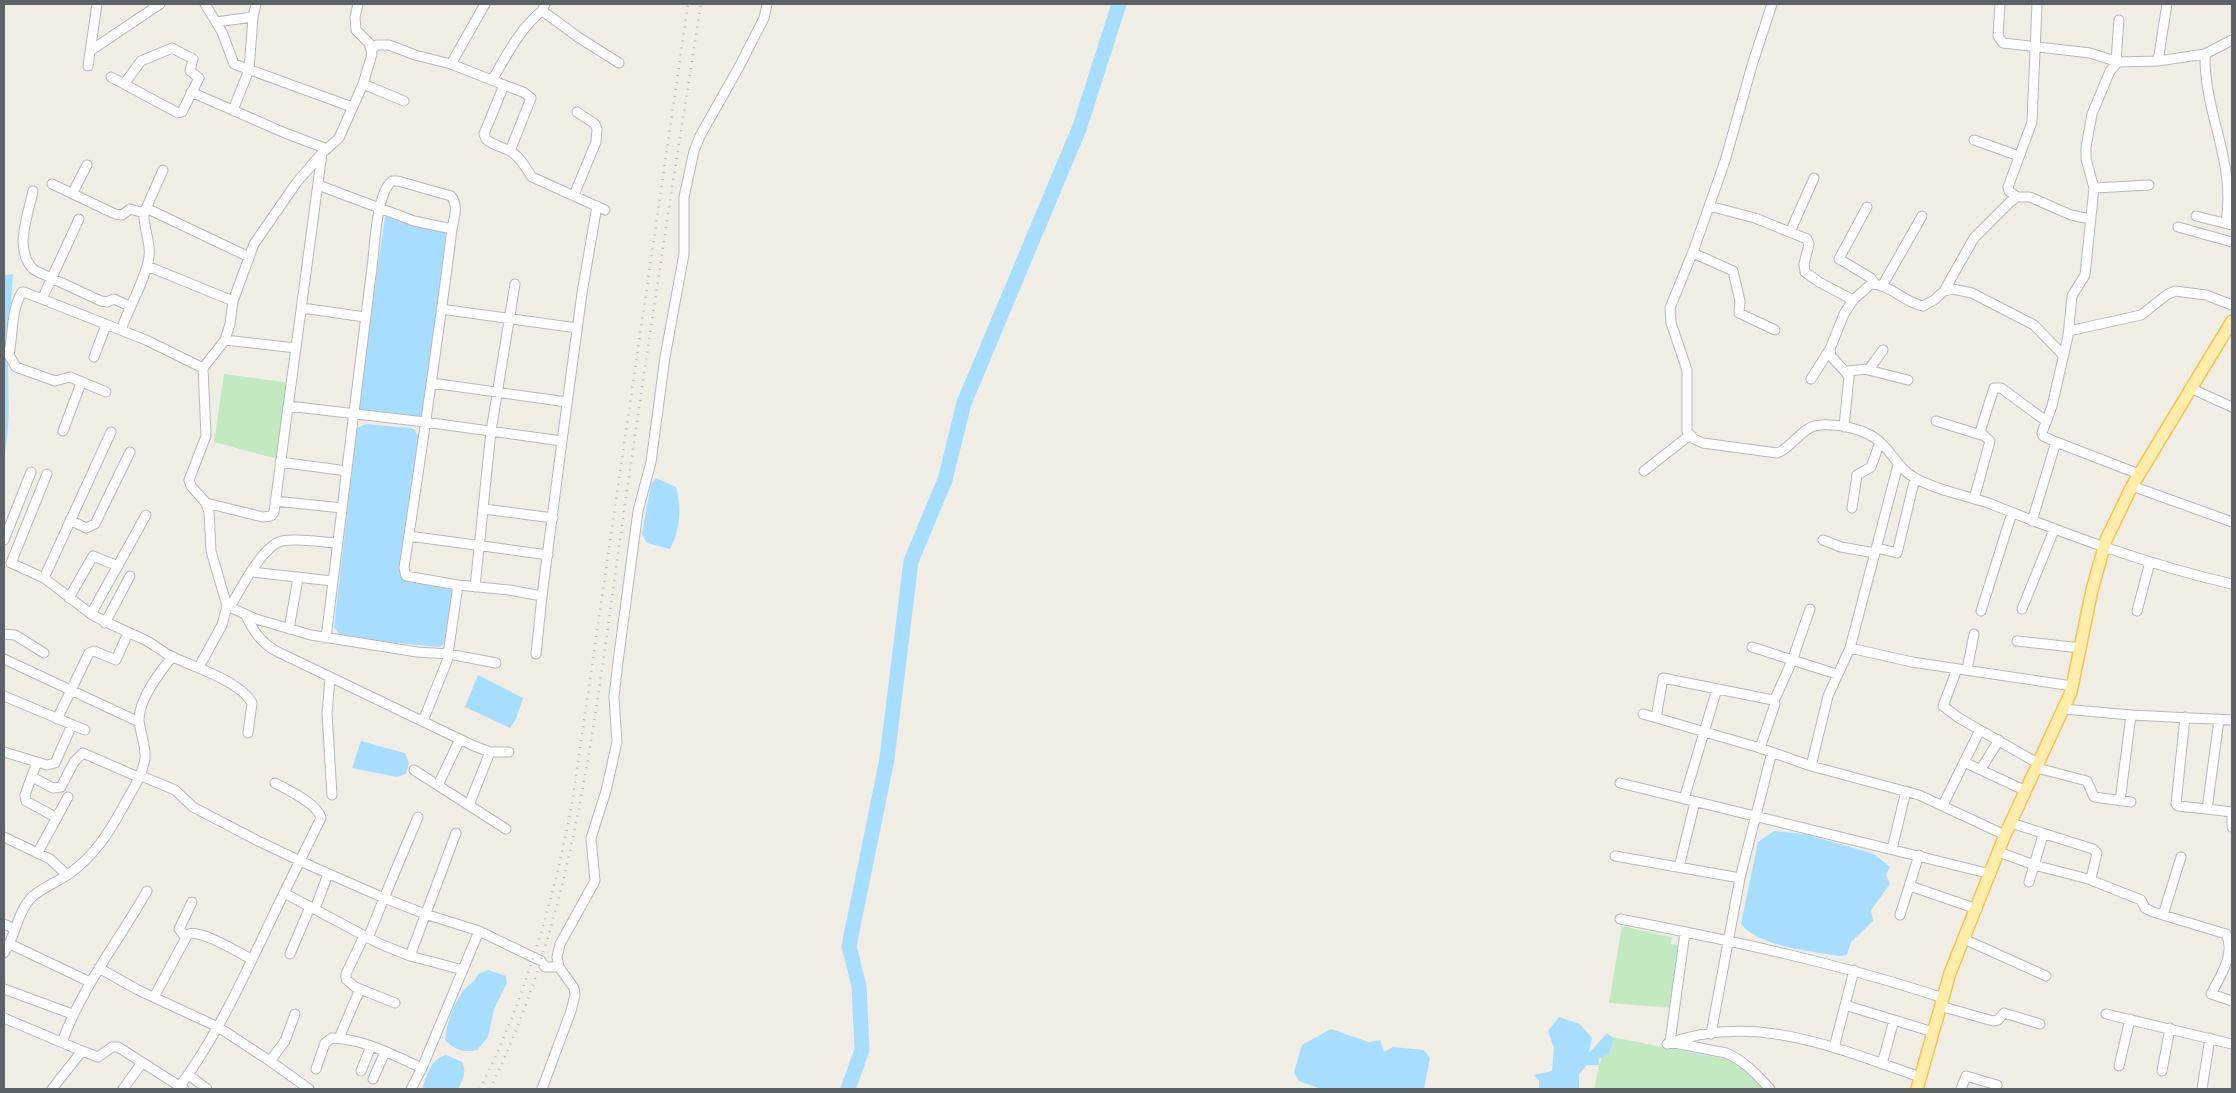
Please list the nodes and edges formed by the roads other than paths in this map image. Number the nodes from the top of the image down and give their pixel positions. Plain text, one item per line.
1 (97, 4) edge
2 (143, 4) edge
3 (160, 4) edge
4 (205, 4) edge
5 (256, 4) edge
6 (358, 4) edge
7 (484, 4) edge
8 (767, 4) edge
9 (1772, 4) edge
10 (2000, 4) edge
11 (2037, 4) edge
12 (2167, 4) edge
13 (544, 7) edge
14 (149, 12) junction
15 (253, 17) junction
16 (2119, 20) dead end
17 (216, 22) junction
18 (2232, 40) edge
19 (2037, 45) junction
20 (372, 49) junction
21 (90, 51) junction
22 (2205, 54) junction
23 (2158, 60) junction
24 (2117, 62) junction
25 (619, 63) dead end
26 (451, 64) junction
27 (88, 66) dead end
28 (249, 70) junction
29 (112, 77) dead end
30 (492, 80) junction
31 (124, 84) junction
32 (363, 84) junction
33 (504, 85) junction
34 (191, 92) junction
35 (404, 101) dead end
36 (352, 106) junction
37 (233, 110) junction
38 (577, 112) dead end
39 (1974, 140) dead end
40 (324, 151) junction
41 (510, 151) junction
42 (2019, 156) junction
43 (87, 165) dead end
44 (163, 170) dead end
45 (1814, 178) dead end
46 (52, 184) dead end
47 (318, 185) junction
48 (2149, 185) dead end
49 (2094, 188) junction
50 (33, 191) dead end
51 (72, 194) junction
52 (574, 195) junction
53 (2017, 198) junction
54 (1709, 206) junction
55 (1867, 207) dead end
56 (380, 208) junction
57 (145, 210) junction
58 (1922, 216) dead end
59 (2196, 216) dead end
60 (2090, 218) junction
61 (79, 219) dead end
62 (2229, 224) edge
63 (2178, 226) dead end
64 (452, 229) junction
65 (1790, 232) junction
66 (2232, 242) edge
67 (1693, 253) junction
68 (249, 257) junction
69 (147, 266) junction
70 (52, 278) junction
71 (514, 284) dead end
72 (1879, 285) junction
73 (1944, 290) junction
74 (42, 300) junction
75 (1853, 300) junction
76 (233, 301) junction
77 (2232, 305) edge
78 (129, 306) junction
79 (302, 308) junction
80 (441, 310) junction
81 (365, 317) junction
82 (509, 320) junction
83 (2232, 321) edge
84 (106, 325) junction
85 (577, 328) junction
86 (121, 330) junction
87 (1775, 330) dead end
88 (2069, 331) junction
89 (225, 340) junction
90 (296, 348) junction
91 (1830, 349) junction
92 (1883, 350) dead end
93 (6, 354) edge
94 (2064, 356) junction
95 (94, 357) dead end
96 (203, 368) junction
97 (1868, 370) junction
98 (1846, 371) junction
99 (1811, 379) dead end
100 (1908, 380) dead end
101 (81, 383) junction
102 (432, 383) junction
103 (2190, 388) junction
104 (106, 392) dead end
105 (498, 392) junction
106 (567, 402) junction
107 (288, 406) junction
108 (2232, 407) edge
109 (354, 415) junction
110 (1936, 421) dead end
111 (2046, 421) junction
112 (425, 422) junction
113 (1844, 427) junction
114 (491, 431) junction
115 (63, 432) dead end
116 (111, 432) dead end
117 (1980, 435) junction
118 (1690, 436) junction
119 (562, 441) junction
120 (1880, 442) junction
121 (2056, 442) junction
122 (130, 452) dead end
123 (280, 462) junction
124 (1898, 466) junction
125 (347, 471) junction
126 (1644, 471) dead end
127 (31, 472) dead end
128 (48, 474) dead end
129 (2139, 474) junction
130 (1915, 478) junction
131 (2132, 486) junction
132 (1974, 499) junction
133 (275, 501) junction
134 (206, 503) junction
135 (342, 508) junction
136 (1852, 508) dead end
137 (484, 509) junction
138 (2012, 513) junction
139 (146, 515) dead end
140 (553, 518) junction
141 (70, 520) junction
142 (2032, 521) junction
143 (2232, 522) edge
144 (2054, 530) junction
145 (409, 536) junction
146 (4, 540) edge
147 (1822, 540) dead end
148 (337, 543) junction
149 (480, 546) junction
150 (2104, 548) junction
151 (1876, 551) junction
152 (548, 555) junction
153 (8, 562) edge
154 (2150, 562) junction
155 (118, 566) junction
156 (252, 572) junction
157 (130, 576) dead end
158 (44, 578) junction
159 (298, 578) junction
160 (332, 581) junction
161 (2232, 584) edge
162 (458, 585) junction
163 (475, 587) junction
164 (542, 596) junction
165 (69, 598) junction
166 (228, 606) junction
167 (1810, 609) dead end
168 (2022, 610) dead end
169 (1981, 611) dead end
170 (2138, 611) dead end
171 (91, 614) junction
172 (245, 614) junction
173 (105, 623) junction
174 (290, 628) junction
175 (128, 633) junction
176 (4, 634) edge
177 (1974, 634) dead end
178 (326, 638) junction
179 (2017, 641) dead end
180 (1752, 647) dead end
181 (1850, 648) junction
182 (2081, 648) junction
183 (44, 653) dead end
184 (449, 654) junction
185 (536, 654) dead end
186 (172, 657) junction
187 (4, 660) edge
188 (1792, 661) junction
189 (496, 662) dead end
190 (199, 667) junction
191 (1957, 668) junction
192 (1967, 670) junction
193 (1836, 674) junction
194 (330, 677) junction
195 (2072, 686) junction
196 (1717, 689) junction
197 (70, 691) junction
198 (4, 696) edge
199 (1774, 701) junction
200 (2063, 709) junction
201 (1643, 714) dead end
202 (2131, 716) junction
203 (2185, 717) junction
204 (1656, 718) junction
205 (57, 719) junction
206 (2218, 720) junction
207 (2232, 720) edge
208 (423, 721) junction
209 (139, 722) junction
210 (72, 726) junction
211 (85, 730) dead end
212 (1980, 730) junction
213 (1703, 731) junction
214 (248, 734) dead end
215 (460, 739) junction
216 (1999, 740) junction
217 (1760, 748) junction
218 (4, 752) edge
219 (490, 752) junction
220 (509, 752) dead end
221 (1772, 752) junction
222 (38, 762) junction
223 (1964, 762) junction
224 (1811, 766) junction
225 (2038, 766) junction
226 (1981, 769) junction
227 (414, 770) dead end
228 (139, 776) junction
229 (32, 777) junction
230 (275, 783) dead end
231 (1620, 783) dead end
232 (438, 785) junction
233 (1906, 791) junction
234 (2026, 791) junction
235 (332, 795) dead end
236 (68, 797) dead end
237 (1684, 799) junction
238 (2120, 800) junction
239 (1695, 802) junction
240 (2131, 802) dead end
241 (1943, 804) junction
242 (469, 805) junction
243 (2207, 809) junction
244 (2232, 814) edge
245 (1756, 816) junction
246 (418, 817) dead end
247 (57, 818) junction
248 (2011, 823) junction
249 (2232, 827) edge
250 (506, 830) dead end
251 (456, 833) dead end
252 (2043, 834) junction
253 (2005, 835) junction
254 (4, 837) edge
255 (1892, 849) junction
256 (38, 852) junction
257 (1999, 852) junction
258 (1919, 855) junction
259 (1615, 856) dead end
260 (2181, 857) dead end
261 (299, 861) junction
262 (2034, 865) junction
263 (1679, 867) junction
264 (328, 874) junction
265 (1991, 874) junction
266 (67, 875) junction
267 (1740, 878) junction
268 (2092, 880) junction
269 (2028, 882) dead end
270 (1910, 886) junction
271 (147, 891) dead end
272 (284, 893) junction
273 (384, 898) junction
274 (192, 902) dead end
275 (312, 908) junction
276 (1977, 909) junction
277 (425, 914) junction
278 (2163, 914) junction
279 (1900, 915) dead end
280 (1620, 919) dead end
281 (4, 924) edge
282 (15, 929) junction
283 (479, 931) junction
284 (1685, 932) junction
285 (2229, 935) edge
286 (366, 937) junction
287 (186, 938) junction
288 (1964, 939) junction
289 (1729, 941) junction
290 (10, 944) junction
291 (2232, 951) edge
292 (4, 953) edge
293 (290, 954) dead end
294 (410, 956) junction
295 (251, 959) junction
296 (2229, 966) edge
297 (559, 967) junction
298 (99, 968) junction
299 (463, 970) junction
300 (1854, 970) junction
301 (2046, 976) dead end
302 (90, 982) junction
303 (4, 988) edge
304 (360, 989) junction
305 (154, 998) junction
306 (2232, 1001) edge
307 (1942, 1002) junction
308 (395, 1003) dead end
309 (1845, 1005) junction
310 (72, 1014) junction
311 (295, 1014) dead end
312 (2106, 1014) dead end
313 (2130, 1019) junction
314 (4, 1020) edge
315 (1894, 1020) junction
316 (2040, 1024) dead end
317 (218, 1027) junction
318 (2170, 1028) junction
319 (1933, 1032) junction
320 (1711, 1034) junction
321 (339, 1038) junction
322 (2210, 1038) junction
323 (62, 1042) junction
324 (1669, 1043) junction
325 (2232, 1044) edge
326 (371, 1046) junction
327 (1834, 1048) junction
328 (82, 1051) junction
329 (385, 1052) junction
330 (270, 1061) junction
331 (142, 1063) junction
332 (1882, 1064) junction
333 (2119, 1066) dead end
334 (422, 1068) junction
335 (316, 1069) dead end
336 (361, 1071) dead end
337 (2162, 1071) dead end
338 (188, 1075) junction
339 (1920, 1077) junction
340 (373, 1079) dead end
341 (170, 1080) junction
342 (1997, 1085) dead end
343 (56, 1088) edge
344 (182, 1088) edge
345 (123, 1089) edge
346 (165, 1089) edge
347 (207, 1089) edge
348 (309, 1089) edge
349 (411, 1089) edge
350 (542, 1089) edge
351 (1770, 1089) edge
352 (1917, 1089) edge
353 (1961, 1089) edge
354 (2204, 1089) edge

1 - 21 street
2 - 14 street
3 - 14 street
4 - 17 street
5 - 15 street
6 - 20 street
7 - 26 street
8 - 297 street
9 - 54 street
10 - 19 street
11 - 19 street
12 - 23 street
13 - 25 street
13 - 30 street
14 - 21 street
15 - 17 street
15 - 28 street
16 - 24 street
17 - 28 street
18 - 22 street
19 - 24 street
19 - 42 street
20 - 26 street
20 - 32 street
21 - 27 street
22 - 23 street
22 - 62 street
23 - 24 street
24 - 49 street
26 - 30 street
28 - 36 street
28 - 37 street
29 - 31 street
30 - 33 street
31 - 34 street
31 - 34 street
32 - 35 street
32 - 36 street
33 - 41 street
33 - 41 street
34 - 37 street
36 - 40 street
37 - 40 street
38 - 52 street
39 - 42 street
40 - 47 street
40 - 68 street
41 - 52 street
42 - 53 street
43 - 51 street
44 - 57 street
45 - 65 street
46 - 51 street
47 - 56 street
47 - 79 street
48 - 49 street
49 - 60 street
50 - 70 street
51 - 57 street
52 - 85 street
53 - 60 street
53 - 73 street
54 - 65 street
54 - 67 street
55 - 72 street
56 - 64 street
56 - 64 street
56 - 81 street
57 - 68 street
57 - 69 street
58 - 72 street
59 - 62 street
60 - 88 street
61 - 70 street
63 - 66 street
64 - 80 street
65 - 75 street
67 - 87 street
67 - 118 street
68 - 76 street
69 - 76 street
69 - 78 street
70 - 74 street
70 - 78 street
71 - 82 street
72 - 73 street
72 - 75 street
73 - 94 street
74 - 84 street
74 - 93 street
75 - 91 street
76 - 89 street
77 - 88 street
78 - 86 street
79 - 81 street
79 - 90 street
80 - 82 street
80 - 102 street
81 - 109 street
82 - 85 street
82 - 105 street
83 - 103 main road
84 - 86 street
84 - 95 street
85 - 106 street
86 - 96 street
88 - 94 street
89 - 90 street
89 - 96 street
90 - 107 street
91 - 98 street
91 - 99 street
92 - 97 street
93 - 101 street
94 - 111 street
96 - 134 street
97 - 98 street
97 - 100 street
98 - 113 street
101 - 104 street
101 - 115 street
102 - 105 street
102 - 112 street
103 - 108 street
103 - 129 main road
105 - 106 street
105 - 114 street
106 - 119 street
107 - 109 street
107 - 123 street
109 - 112 street
109 - 125 street
110 - 117 street
111 - 117 street
111 - 121 street
112 - 114 street
112 - 145 street
113 - 118 street
113 - 120 street
114 - 119 street
114 - 137 street
116 - 141 street
117 - 132 street
118 - 126 street
119 - 140 street
120 - 124 street
120 - 136 street
121 - 129 street
121 - 142 street
122 - 141 street
123 - 125 street
123 - 133 street
124 - 130 street
124 - 151 street
125 - 135 street
127 - 146 street
128 - 153 street
129 - 131 main road
130 - 132 street
130 - 151 street
131 - 143 street
131 - 150 main road
132 - 138 street
133 - 134 street
133 - 135 street
134 - 166 street
135 - 148 street
137 - 140 street
137 - 149 street
138 - 142 street
138 - 169 street
139 - 155 street
140 - 152 street
141 - 158 street
142 - 144 street
144 - 150 street
144 - 168 street
145 - 149 street
145 - 162 street
147 - 151 street
148 - 156 street
148 - 160 street
149 - 152 street
149 - 163 street
150 - 154 street
150 - 182 main road
151 - 181 street
152 - 164 street
153 - 158 street
154 - 161 street
154 - 170 street
155 - 165 street
155 - 171 street
156 - 159 street
156 - 166 street
157 - 173 street
158 - 165 street
159 - 160 street
159 - 174 street
160 - 178 street
162 - 163 street
162 - 184 street
163 - 164 street
164 - 185 street
165 - 171 street
166 - 172 street
166 - 190 street
167 - 188 street
171 - 173 street
172 - 174 street
172 - 194 street
173 - 175 street
174 - 178 street
175 - 186 street
175 - 197 street
176 - 183 street
177 - 192 street
178 - 184 street
179 - 182 street
180 - 188 street
181 - 191 street
181 - 193 street
182 - 195 main road
184 - 189 street
184 - 208 street
186 - 190 street
186 - 209 street
187 - 197 street
188 - 193 street
188 - 199 street
190 - 214 street
191 - 192 street
191 - 212 street
192 - 195 street
193 - 224 street
194 - 208 street
194 - 235 street
195 - 200 main road
196 - 199 street
196 - 204 street
196 - 213 street
197 - 205 street
197 - 209 street
198 - 205 street
199 - 217 street
200 - 202 street
200 - 225 main road
201 - 204 street
202 - 203 street
202 - 238 street
203 - 206 street
203 - 243 street
204 - 213 street
205 - 210 street
206 - 207 street
206 - 243 street
208 - 215 street
209 - 228 street
210 - 211 street
210 - 222 street
212 - 216 street
212 - 223 street
213 - 217 street
213 - 237 street
215 - 219 street
215 - 232 street
216 - 225 street
216 - 226 street
217 - 221 street
218 - 222 street
219 - 220 street
219 - 242 street
221 - 224 street
221 - 245 street
222 - 229 street
223 - 226 street
223 - 241 street
224 - 233 street
225 - 234 main road
225 - 238 street
226 - 234 street
227 - 232 street
228 - 229 street
228 - 261 street
228 - 266 street
229 - 247 street
230 - 261 street
231 - 237 street
232 - 242 street
233 - 241 street
233 - 255 street
234 - 248 main road
236 - 247 street
237 - 239 street
238 - 240 street
239 - 245 street
239 - 263 street
241 - 253 street
242 - 250 street
243 - 244 street
244 - 249 street
245 - 255 street
245 - 267 street
246 - 273 street
247 - 256 street
248 - 252 street
248 - 253 main road
251 - 277 street
252 - 262 street
252 - 268 street
253 - 257 main road
254 - 256 street
255 - 258 street
256 - 266 street
257 - 262 street
257 - 265 main road
258 - 265 street
258 - 270 street
259 - 263 street
260 - 278 street
261 - 264 street
261 - 272 street
262 - 268 street
262 - 269 street
263 - 267 street
264 - 273 street
264 - 275 street
265 - 276 main road
266 - 282 street
267 - 289 street
268 - 278 street
270 - 276 street
270 - 279 street
271 - 298 street
272 - 275 street
272 - 295 street
273 - 277 street
273 - 286 street
274 - 287 street
275 - 286 street
275 - 293 street
276 - 288 main road
277 - 283 street
277 - 294 street
278 - 285 street
280 - 284 street
281 - 282 street
282 - 290 street
283 - 297 street
283 - 299 street
284 - 289 street
284 - 324 street
285 - 291 street
286 - 294 street
286 - 304 street
287 - 295 street
287 - 305 street
288 - 301 street
288 - 307 main road
289 - 300 street
289 - 320 street
290 - 292 street
290 - 302 street
291 - 296 street
294 - 299 street
295 - 317 street
296 - 306 street
297 - 350 street
298 - 302 street
298 - 305 street
299 - 334 street
300 - 307 street
300 - 309 street
302 - 310 street
303 - 310 street
304 - 308 street
304 - 321 street
305 - 317 street
307 - 316 street
307 - 319 main road
309 - 315 street
309 - 327 street
310 - 323 street
311 - 330 street
312 - 313 street
313 - 318 street
313 - 333 street
314 - 323 street
315 - 319 street
315 - 332 street
317 - 330 street
317 - 338 street
318 - 322 street
318 - 337 street
319 - 339 main road
320 - 324 street
320 - 327 street
321 - 326 street
321 - 335 street
322 - 325 street
322 - 354 street
323 - 328 street
324 - 351 street
326 - 329 street
326 - 336 street
327 - 332 street
328 - 331 street
328 - 343 street
329 - 334 street
329 - 340 street
330 - 348 street
331 - 341 street
331 - 345 street
332 - 339 street
334 - 349 street
338 - 344 street
338 - 347 street
339 - 352 main road
341 - 344 street
341 - 346 street
342 - 353 street

